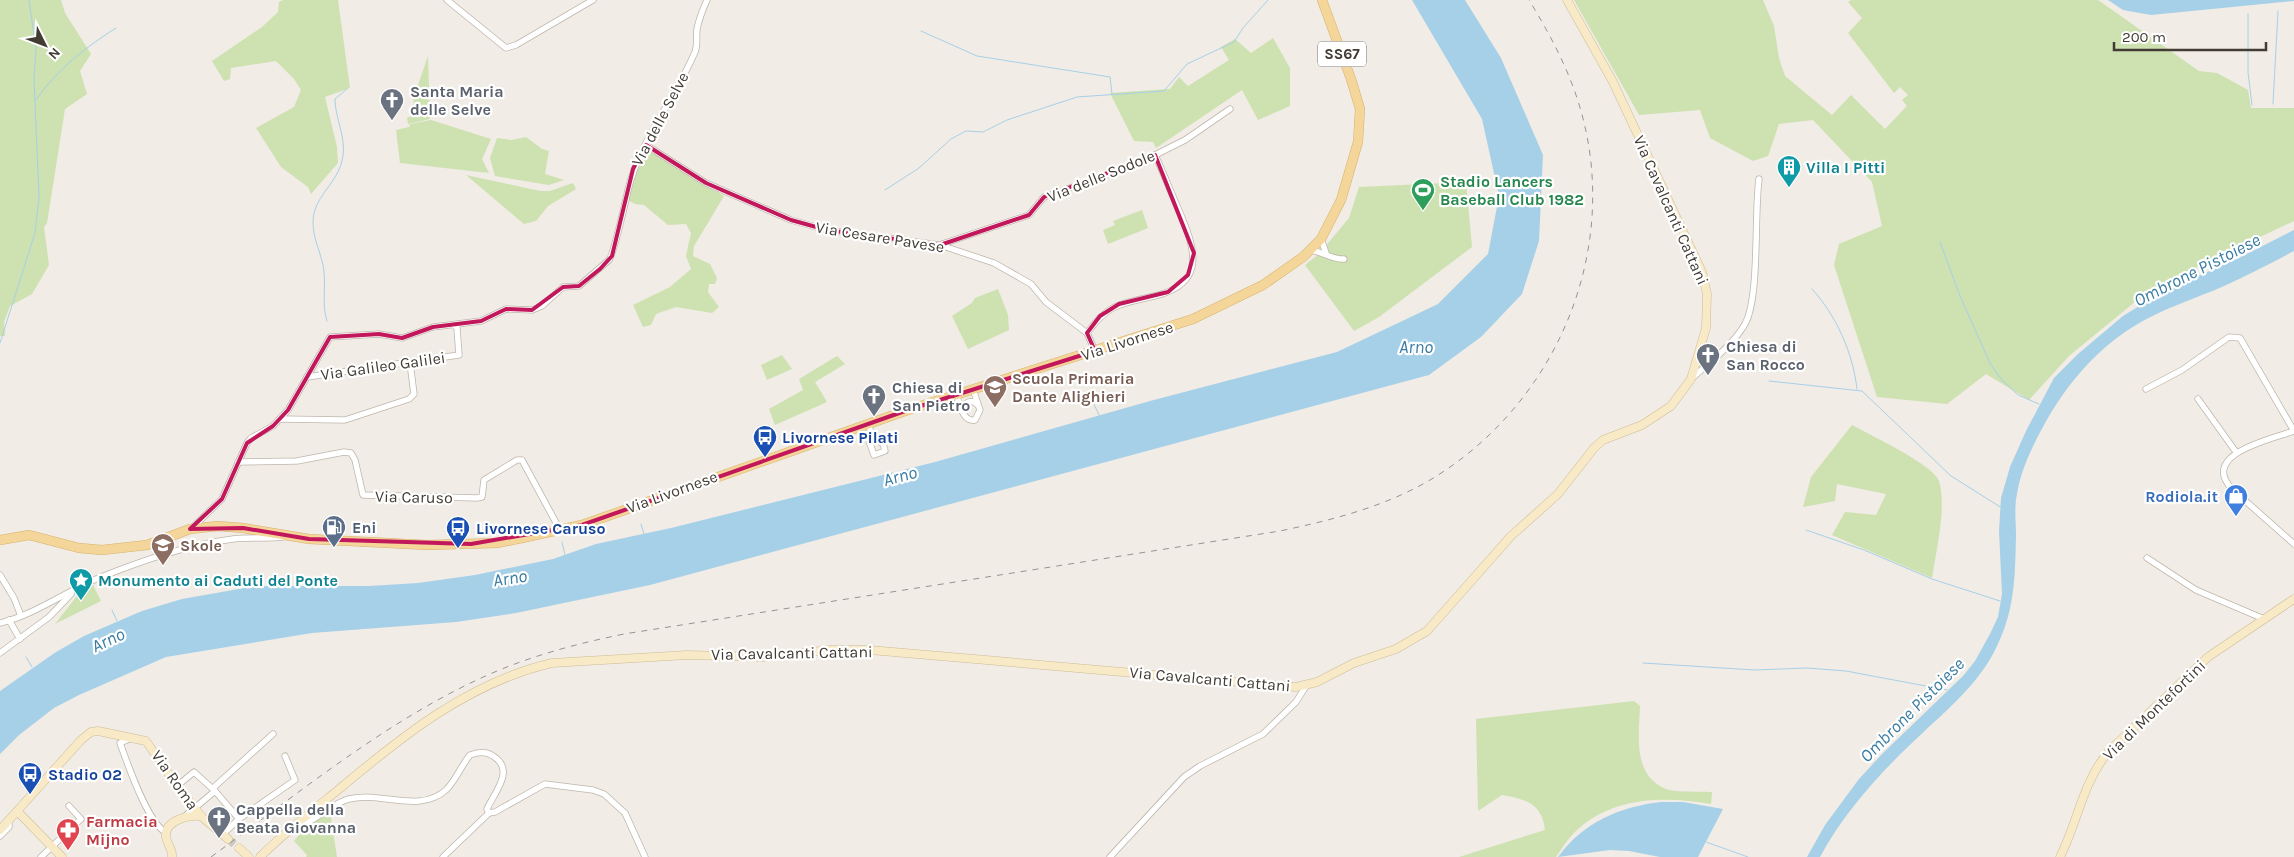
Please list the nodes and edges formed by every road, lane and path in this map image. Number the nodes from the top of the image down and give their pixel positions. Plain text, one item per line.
1 (447, 0) edge
2 (593, 0) edge
3 (707, 0) edge
4 (1322, 0) edge
5 (1567, 0) edge
6 (1230, 108) dead end
7 (646, 145) junction
8 (1155, 154) junction
9 (1759, 179) dead end
10 (1321, 239) junction
11 (940, 245) junction
12 (1311, 250) junction
13 (1326, 253) junction
14 (1344, 258) dead end
15 (454, 326) junction
16 (1087, 333) junction
17 (1095, 351) junction
18 (410, 363) junction
19 (307, 377) junction
20 (1692, 379) junction
21 (973, 389) junction
22 (2146, 389) dead end
23 (956, 395) junction
24 (2198, 399) dead end
25 (979, 407) junction
26 (964, 414) junction
27 (280, 419) junction
28 (868, 424) junction
29 (2294, 431) edge
30 (872, 435) dead end
31 (2236, 452) junction
32 (238, 462) junction
33 (190, 529) junction
34 (560, 530) junction
35 (290, 536) junction
36 (0, 540) edge
37 (2294, 544) edge
38 (2147, 558) dead end
39 (0, 575) edge
40 (76, 588) junction
41 (2294, 599) edge
42 (21, 616) junction
43 (2264, 619) junction
44 (10, 620) junction
45 (0, 623) edge
46 (20, 639) junction
47 (0, 653) edge
48 (1306, 686) junction
49 (273, 734) dead end
50 (131, 738) junction
51 (284, 756) dead end
52 (177, 786) junction
53 (214, 789) junction
54 (69, 806) dead end
55 (194, 808) junction
56 (18, 812) junction
57 (488, 813) junction
58 (200, 816) junction
59 (184, 817) junction
60 (239, 818) junction
61 (9, 821) junction
62 (294, 826) junction
63 (0, 830) edge
64 (167, 833) junction
65 (0, 836) edge
66 (225, 837) joint
67 (52, 846) junction
68 (239, 848) tunnel mouth
69 (172, 853) edge
70 (41, 857) edge
71 (62, 857) edge
72 (249, 857) edge
73 (260, 857) edge
74 (443, 857) edge
75 (645, 857) edge
76 (1110, 857) edge
77 (2060, 857) edge

1 - 2 street
3 - 7 street, Via delle Selve
4 - 10 main road, Via Livornese / SS67
5 - 20 street, Via Cavalcanti Cattani
6 - 8 street, Via delle Sodole
7 - 11 street, Via Cesare Pavese
7 - 15 street, Via delle Selve
8 - 11 street, Via delle Sodole
8 - 16 street
9 - 20 street
10 - 12 main road, Via Livornese
10 - 13 street
11 - 16 street, Via Cesare Pavese
12 - 13 street
12 - 17 main road, Via Livornese
13 - 14 street
15 - 18 street, Via Galileo Galilei
15 - 19 street, Via delle Selve
16 - 17 street, Via Cesare Pavese
17 - 21 main road, Via Livornese
18 - 19 street, Via Galileo Galilei
18 - 27 street
19 - 27 street, Via delle Selve
20 - 48 street, Via Cavalcanti Cattani
21 - 23 main road, Via Livornese
21 - 25 street
22 - 29 street
23 - 26 street
23 - 28 main road, Via Livornese
24 - 31 street
25 - 26 street
25 - 26 street
27 - 32 street, Via delle Selve
28 - 30 street
28 - 34 main road, Via Livornese
29 - 31 street
31 - 37 street
32 - 33 street, Via delle Selve
32 - 34 street, Via Caruso
33 - 35 main road, Via Livornese
33 - 36 main road, Via Livornese
34 - 35 main road, Via Livornese
35 - 40 street
38 - 43 street
39 - 42 street
40 - 42 street
40 - 46 street
41 - 43 street, Via di Montefortini
42 - 44 street
43 - 77 street, Via di Montefortini
44 - 45 street
44 - 46 street
46 - 47 street
48 - 62 street, Via Cavalcanti Cattani
48 - 76 street
49 - 53 street
50 - 52 street, Via Roma
50 - 56 street
50 - 64 street
51 - 60 street
52 - 53 street
52 - 55 street, Via Roma
53 - 55 street
53 - 60 street
54 - 67 street
55 - 58 street, Via Roma
55 - 59 street
56 - 61 street
56 - 67 street
57 - 62 street
57 - 74 street
57 - 75 street
58 - 59 street
58 - 66 street, Via Roma
59 - 64 street
60 - 66 street
61 - 63 street
61 - 65 street
62 - 73 street, Via Cavalcanti Cattani
64 - 69 street
67 - 70 street
67 - 71 street
68 - 72 street

